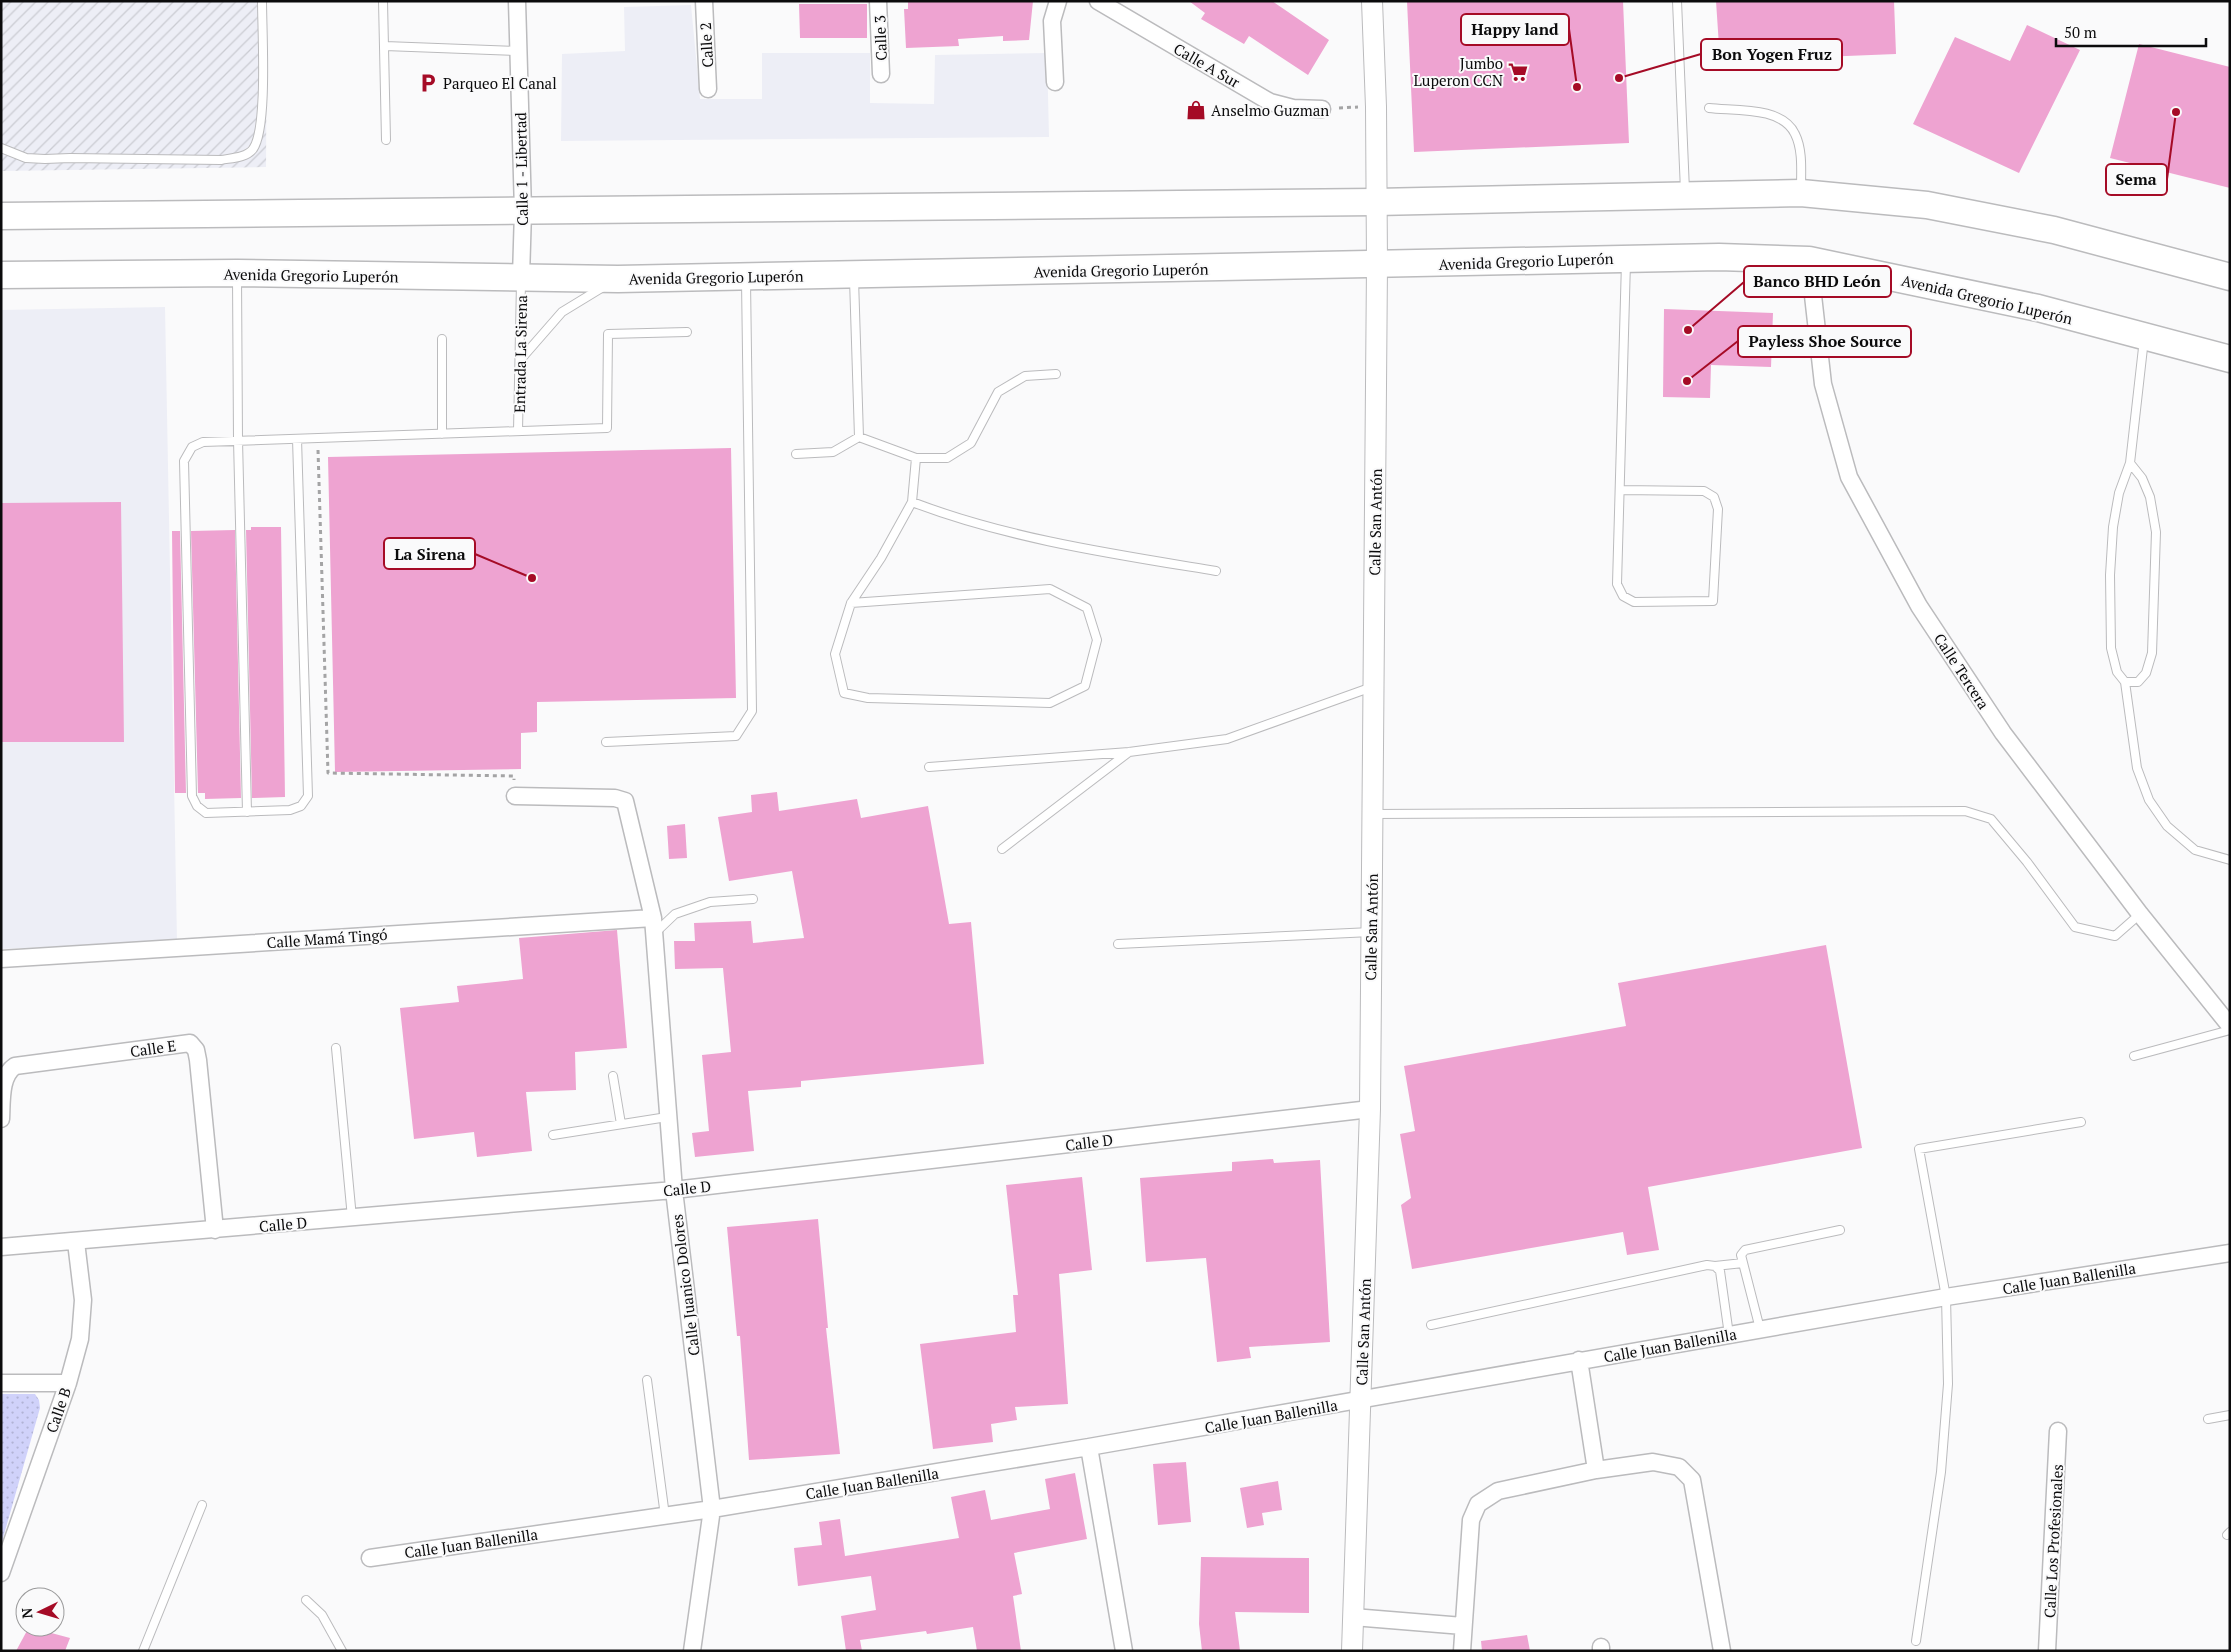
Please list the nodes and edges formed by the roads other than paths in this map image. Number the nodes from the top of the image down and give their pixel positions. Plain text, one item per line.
1 (262, 1) edge
2 (383, 1) edge
3 (517, 1) edge
4 (704, 1) edge
5 (878, 1) edge
6 (1058, 1) edge
7 (1098, 1) edge
8 (1372, 1) edge
9 (1677, 1) edge
10 (385, 46) junction
11 (518, 51) junction
12 (881, 74) dead end
13 (1055, 82) dead end
14 (708, 89) dead end
15 (1709, 108) dead end
16 (1322, 109) road end
17 (386, 140) dead end
18 (1, 148) edge
19 (1801, 193) junction
20 (1685, 195) junction
21 (1376, 202) junction
22 (523, 211) junction
23 (1, 216) edge
24 (1626, 258) junction
25 (1809, 260) junction
26 (1377, 265) junction
27 (237, 273) junction
28 (1, 275) edge
29 (854, 275) junction
30 (521, 277) junction
31 (746, 277) junction
32 (2230, 277) edge
33 (618, 279) junction
34 (687, 332) dead end
35 (2144, 336) junction
36 (442, 340) dead end
37 (521, 359) junction
38 (2230, 359) edge
39 (1056, 374) dead end
40 (518, 431) junction
41 (442, 434) junction
42 (860, 437) junction
43 (297, 439) junction
44 (238, 440) junction
45 (796, 454) dead end
46 (916, 458) junction
47 (2130, 463) junction
48 (1620, 490) junction
49 (912, 502) junction
50 (1216, 571) dead end
51 (851, 604) junction
52 (2125, 682) junction
53 (1374, 687) junction
54 (606, 742) dead end
55 (1130, 752) junction
56 (929, 767) dead end
57 (515, 796) road end
58 (247, 812) junction
59 (1372, 814) junction
60 (1002, 849) dead end
61 (2230, 860) edge
62 (752, 899) dead end
63 (2140, 914) junction
64 (653, 926) junction
65 (1371, 932) junction
66 (1118, 944) dead end
67 (1, 959) edge
68 (2230, 1028) edge
69 (336, 1048) dead end
70 (2134, 1056) dead end
71 (613, 1076) dead end
72 (1370, 1109) junction
73 (667, 1117) junction
74 (1, 1119) edge
75 (2081, 1122) dead end
76 (621, 1124) junction
77 (553, 1135) dead end
78 (674, 1190) junction
79 (352, 1218) junction
80 (215, 1230) junction
81 (1840, 1230) dead end
82 (76, 1242) junction
83 (1, 1247) edge
84 (2230, 1252) edge
85 (1743, 1263) junction
86 (1715, 1266) junction
87 (1946, 1297) junction
88 (1431, 1325) dead end
89 (1760, 1329) junction
90 (1729, 1335) junction
91 (1579, 1360) junction
92 (646, 1380) dead end
93 (1, 1383) edge
94 (68, 1383) junction
95 (1361, 1401) junction
96 (2230, 1415) edge
97 (2208, 1419) dead end
98 (2058, 1431) dead end
99 (1089, 1447) junction
100 (1596, 1470) junction
101 (202, 1504) dead end
102 (712, 1509) junction
103 (665, 1516) junction
104 (370, 1558) dead end
105 (1, 1574) edge
106 (306, 1600) dead end
107 (1353, 1617) junction
108 (1463, 1626) junction
109 (1916, 1641) dead end
110 (143, 1651) edge
111 (342, 1651) edge
112 (692, 1651) edge
113 (1124, 1651) edge
114 (1352, 1651) edge
115 (1462, 1651) edge
116 (1722, 1651) edge
117 (2047, 1651) edge

1 - 18 lane
2 - 10 lane
3 - 11 street, Calle 1 - Libertad
4 - 14 street, Calle 2
5 - 12 street, Calle 3
6 - 13 street
7 - 16 street, Calle A Sur
8 - 21 street, Calle San Antón
9 - 20 lane
10 - 11 lane
10 - 17 lane
11 - 22 street, Calle 1 - Libertad
15 - 19 lane
19 - 20 main road
19 - 32 main road
20 - 21 main road
21 - 22 main road
21 - 26 street, Calle San Antón
22 - 23 main road
22 - 30 street, Calle 1 - Libertad
24 - 25 main road, Avenida Gregorio Luperón
24 - 26 main road, Avenida Gregorio Luperón
24 - 48 lane
25 - 35 main road, Avenida Gregorio Luperón
25 - 63 street, Calle Tercera
26 - 29 main road, Avenida Gregorio Luperón
26 - 53 street, Calle San Antón
27 - 28 main road, Avenida Gregorio Luperón
27 - 30 main road, Avenida Gregorio Luperón
27 - 44 lane
29 - 31 main road, Avenida Gregorio Luperón
29 - 42 lane
30 - 33 main road, Avenida Gregorio Luperón
30 - 37 lane, Entrada La Sirena
31 - 33 main road, Avenida Gregorio Luperón
31 - 54 lane
33 - 37 lane
34 - 40 lane
35 - 38 main road, Avenida Gregorio Luperón
35 - 47 lane
36 - 41 lane
37 - 40 lane, Entrada La Sirena
39 - 46 lane
40 - 41 lane
41 - 43 lane
42 - 45 lane
42 - 46 lane
43 - 44 lane
43 - 58 lane
44 - 58 lane
44 - 58 lane
46 - 49 lane
47 - 52 lane
47 - 52 lane
48 - 48 lane
49 - 50 lane
49 - 51 lane
51 - 51 lane
52 - 61 lane
53 - 55 lane
53 - 59 street, Calle San Antón
55 - 56 lane
55 - 60 lane
57 - 64 street, Calle Juanico Dolores
59 - 63 lane
59 - 65 street, Calle San Antón
62 - 64 lane
63 - 68 street, Calle Tercera
64 - 67 street, Calle Mamá Tingó
64 - 73 street, Calle Juanico Dolores
65 - 66 lane
65 - 72 street, Calle San Antón
68 - 70 lane
69 - 79 lane
71 - 76 lane
72 - 78 street, Calle D
72 - 95 street, Calle San Antón
73 - 76 lane
73 - 78 street, Calle Juanico Dolores
74 - 80 street, Calle E
75 - 87 lane
76 - 77 lane
78 - 79 street, Calle D
78 - 102 street, Calle Juanico Dolores
79 - 80 street, Calle D
80 - 82 street, Calle D
81 - 85 lane
82 - 83 street, Calle D
82 - 94 street, Calle B
84 - 87 street, Calle Juan Ballenilla
85 - 86 lane
85 - 89 lane
86 - 88 lane
86 - 90 lane
87 - 89 street, Calle Juan Ballenilla
87 - 109 lane
89 - 90 street, Calle Juan Ballenilla
90 - 91 street, Calle Juan Ballenilla
91 - 95 street, Calle Juan Ballenilla
91 - 100 street
92 - 103 lane
93 - 94 street
94 - 105 street, Calle B
95 - 99 street, Calle Juan Ballenilla
95 - 107 street, Calle San Antón
96 - 97 lane
98 - 117 street, Calle Los Profesionales
99 - 102 street, Calle Juan Ballenilla
99 - 113 street
100 - 108 street
100 - 116 street
101 - 110 lane
102 - 103 street, Calle Juan Ballenilla
102 - 112 street, Calle Juanico Dolores
103 - 104 street, Calle Juan Ballenilla
106 - 111 lane
107 - 108 street
107 - 114 street, Calle San Antón
108 - 115 street

